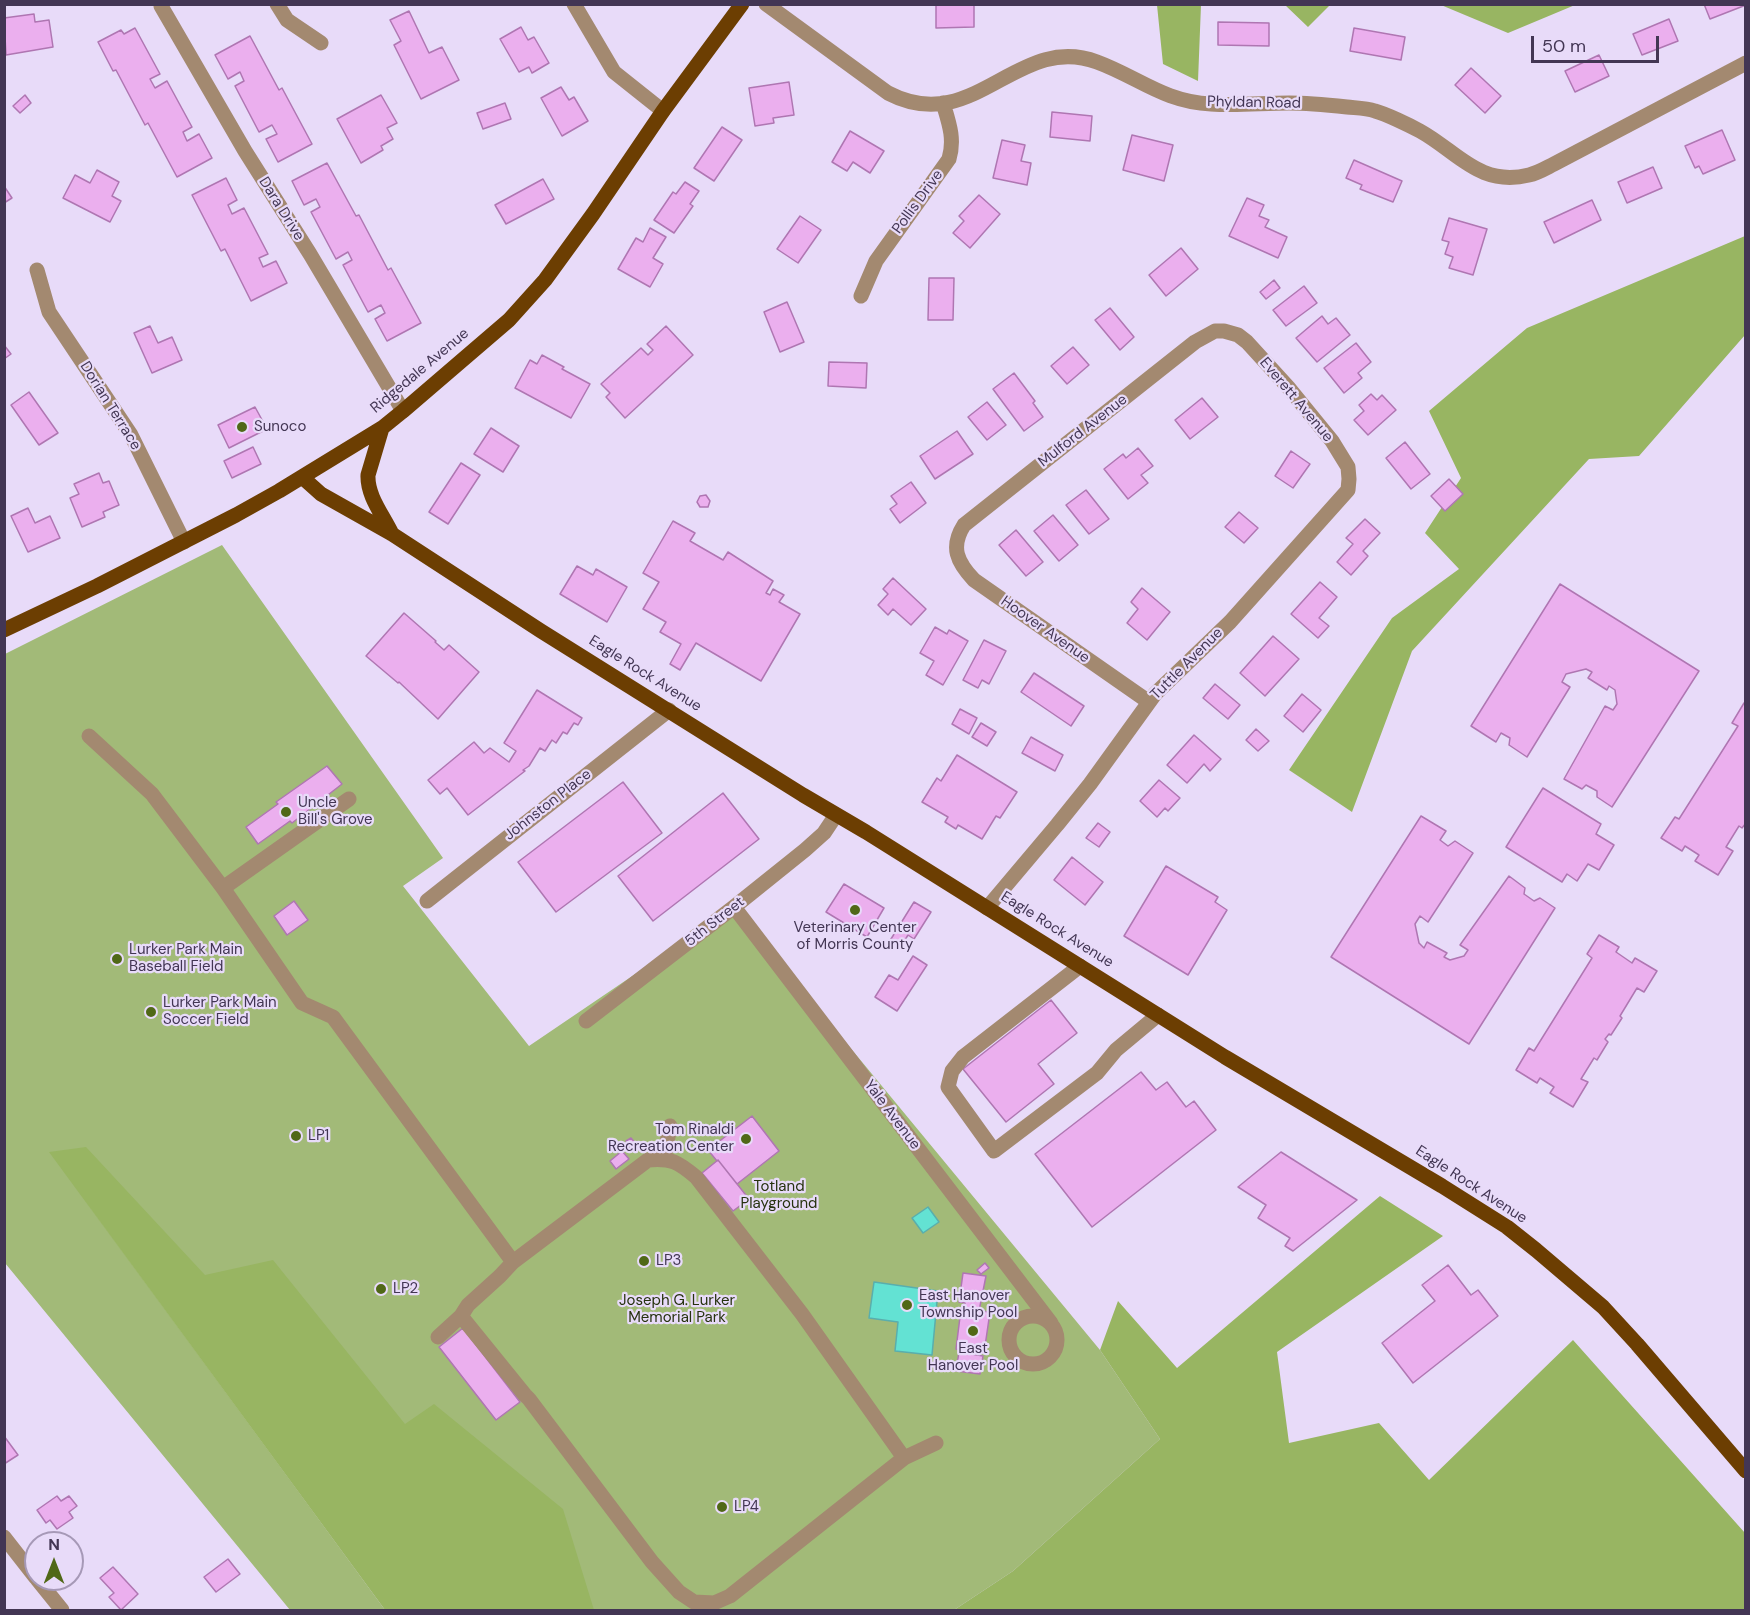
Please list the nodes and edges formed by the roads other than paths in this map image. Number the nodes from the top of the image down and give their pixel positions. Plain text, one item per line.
1 (277, 4) edge
2 (574, 4) edge
3 (742, 4) edge
4 (766, 4) edge
5 (161, 6) edge
6 (321, 43) dead end
7 (1746, 63) edge
8 (944, 103) junction
9 (663, 111) junction
10 (37, 270) dead end
11 (861, 296) dead end
12 (1224, 332) joint
13 (403, 411) junction
14 (382, 428) junction
15 (302, 477) junction
16 (1349, 483) joint
17 (392, 534) junction
18 (184, 542) junction
19 (956, 547) joint
20 (4, 630) edge
21 (1149, 702) junction
22 (669, 710) junction
23 (89, 736) dead end
24 (349, 799) dead end
25 (836, 815) junction
26 (223, 888) junction
27 (427, 901) dead end
28 (734, 907) junction
29 (987, 908) junction
30 (1080, 966) junction
31 (1158, 1015) junction
32 (586, 1021) dead end
33 (670, 1126) dead end
34 (664, 1159) junction
35 (513, 1262) junction
36 (461, 1316) junction
37 (1051, 1323) dead end
38 (438, 1337) dead end
39 (936, 1443) dead end
40 (904, 1458) junction
41 (1746, 1471) edge
42 (4, 1537) edge
43 (24, 1562) edge
44 (47, 1591) edge
45 (62, 1611) edge

1 - 6 street
2 - 9 street
3 - 9 main road, Ridgedale Avenue
4 - 8 street, Phyldan Road
5 - 13 street, Dara Drive
7 - 8 street, Phyldan Road
8 - 11 street, Pollis Drive
9 - 13 main road, Ridgedale Avenue
10 - 18 street, Dorian Terrace
12 - 16 street, Everett Avenue
12 - 19 street, Mulford Avenue
13 - 14 main road, Ridgedale Avenue
14 - 15 main road, Ridgedale Avenue
14 - 17 main road
15 - 17 main road, Eagle Rock Avenue
15 - 18 main road, Ridgedale Avenue
16 - 21 street, Tuttle Avenue
17 - 22 main road, Eagle Rock Avenue
18 - 20 main road, Ridgedale Avenue
19 - 21 street, Hoover Avenue
21 - 29 street, Tuttle Avenue
22 - 25 main road, Eagle Rock Avenue
22 - 27 street, Johnston Place
23 - 26 street
24 - 26 street
25 - 28 street, 5th Street
25 - 29 main road, Eagle Rock Avenue
26 - 35 street
28 - 32 street, 5th Street
28 - 37 street, Yale Avenue
29 - 30 main road, Eagle Rock Avenue
30 - 31 main road, Eagle Rock Avenue
30 - 31 street
31 - 41 main road, Eagle Rock Avenue
33 - 34 street
34 - 35 street
34 - 40 street
35 - 36 street
36 - 38 street
36 - 40 street
39 - 40 street
42 - 43 street
44 - 45 street

